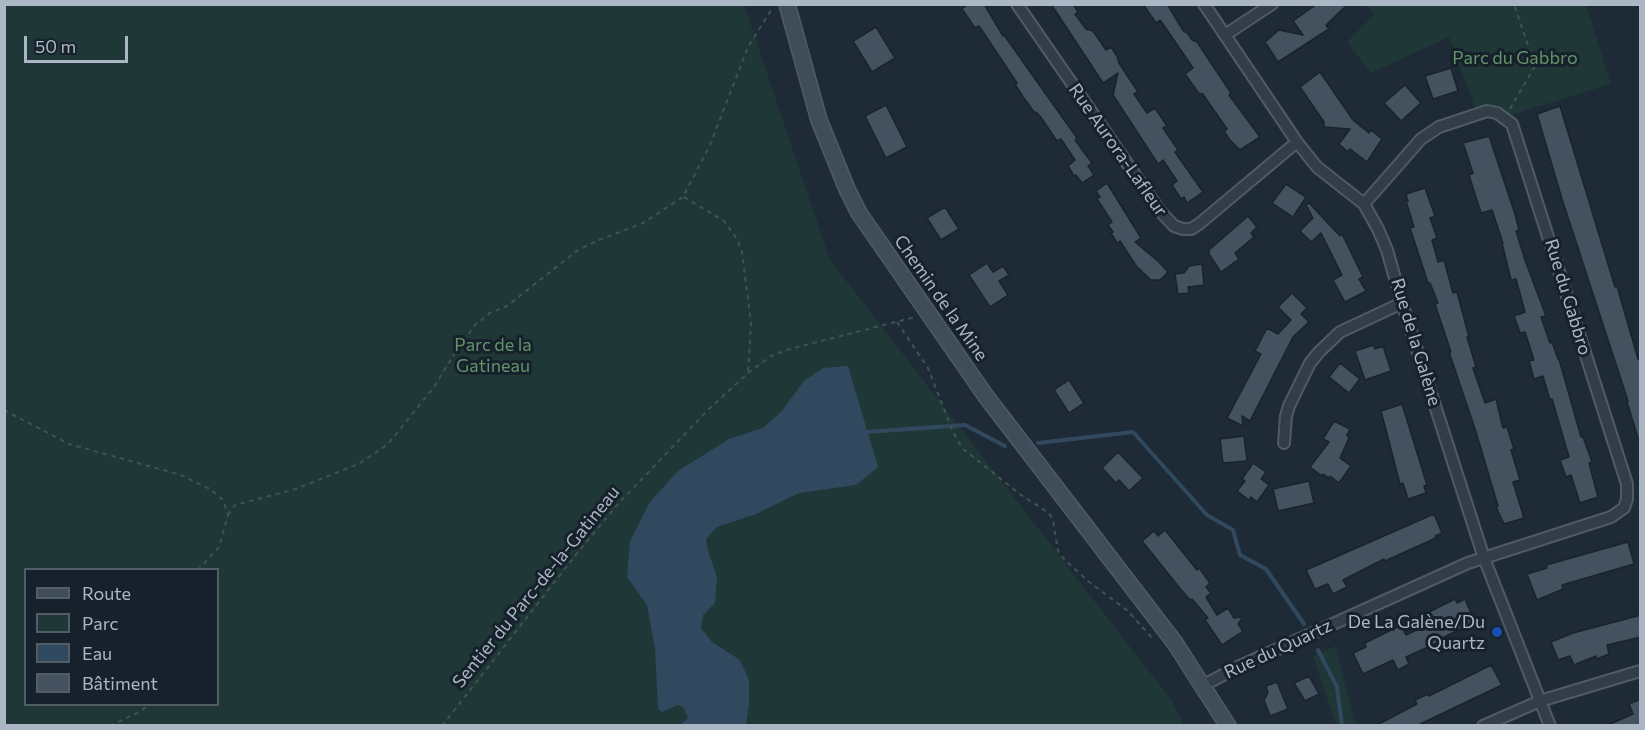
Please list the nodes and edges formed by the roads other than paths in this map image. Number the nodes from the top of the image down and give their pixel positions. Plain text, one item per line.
1 (787, 4) edge
2 (1017, 4) edge
3 (1204, 4) edge
4 (1272, 4) edge
5 (1225, 35) junction
6 (1297, 142) junction
7 (1364, 204) junction
8 (1402, 303) junction
9 (1284, 443) dead end
10 (1484, 558) junction
11 (1641, 671) edge
12 (1204, 685) junction
13 (1540, 700) junction
14 (1228, 726) edge
15 (1484, 726) edge
16 (1550, 726) edge

1 - 12 street, Chemin de la Mine
2 - 6 street, Rue Aurora-Lafleur
3 - 5 street, Rue de la Galène
4 - 5 street
5 - 6 street, Rue de la Galène
6 - 7 street, Rue de la Galène
7 - 8 street, Rue de la Galène
7 - 10 street, Rue du Gabbro
8 - 9 street
8 - 10 street, Rue de la Galène
10 - 12 street, Rue du Quartz
10 - 13 street, Rue de la Galène
11 - 13 street
12 - 14 street, Chemin de la Mine
13 - 15 street
13 - 16 street, Rue de la Galène

